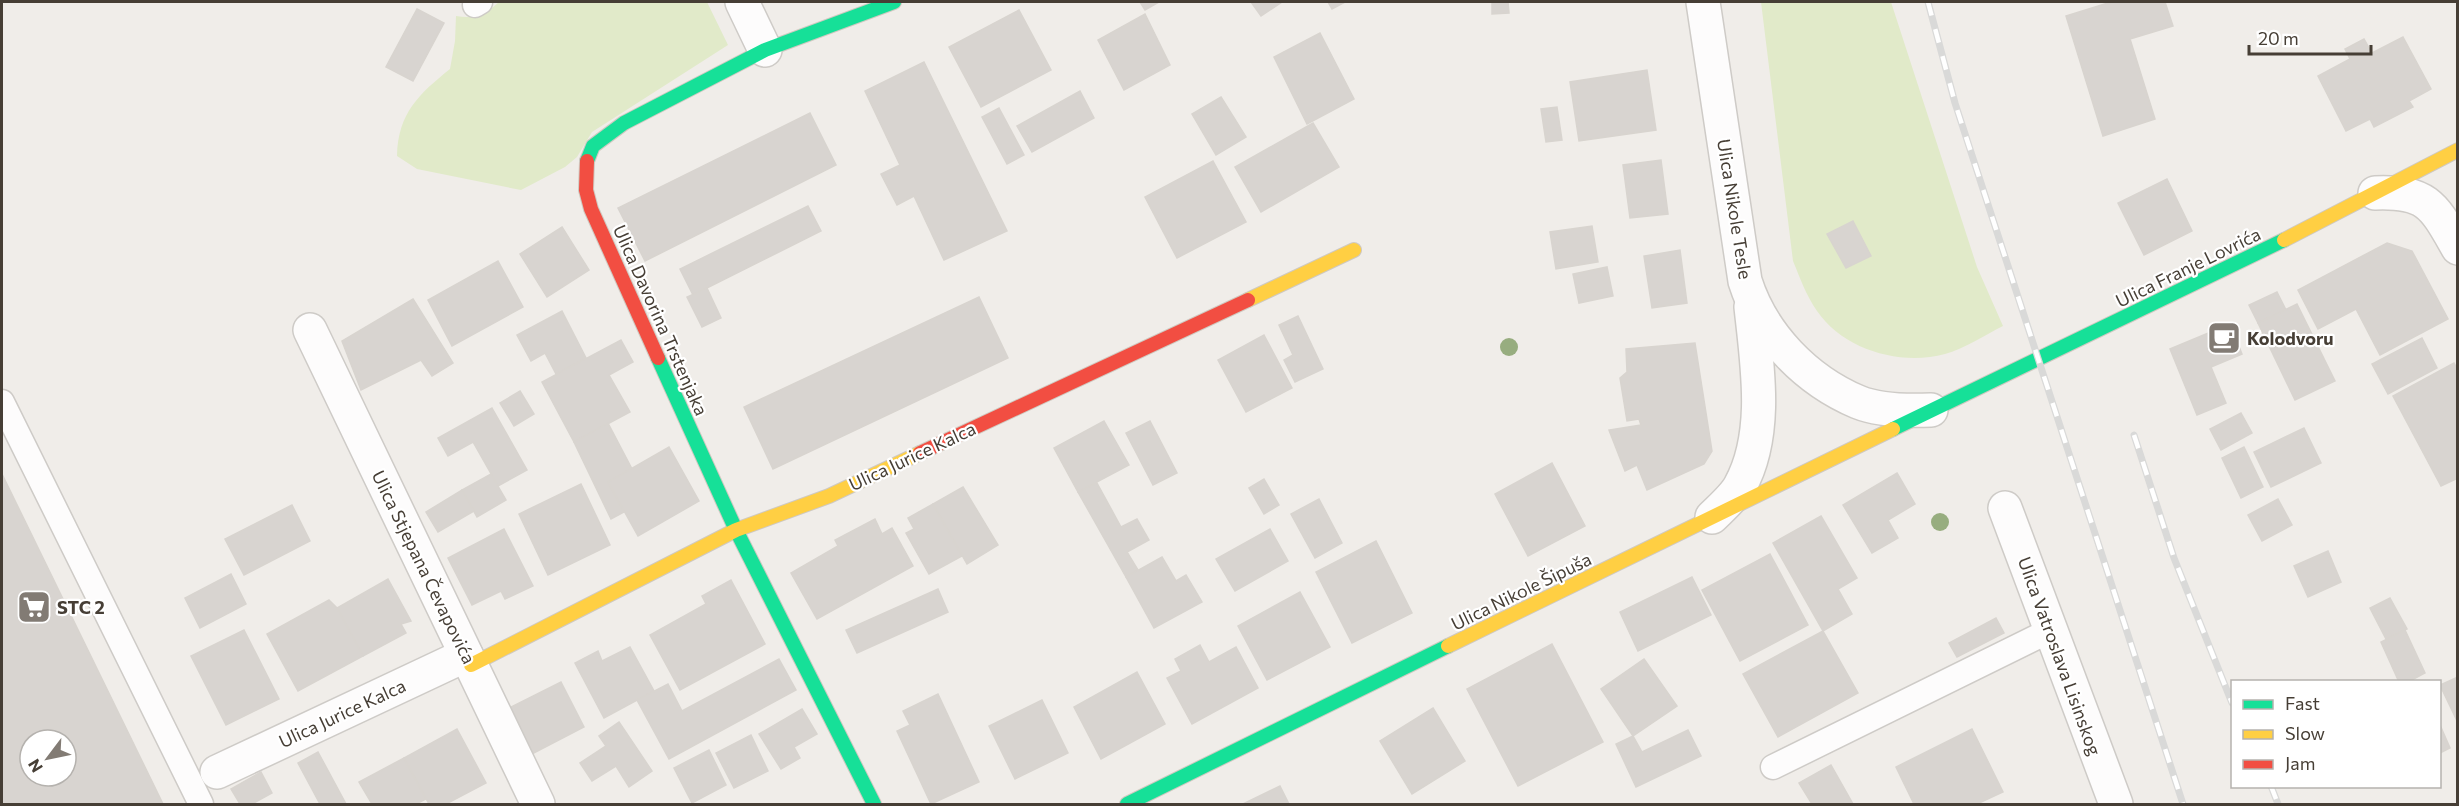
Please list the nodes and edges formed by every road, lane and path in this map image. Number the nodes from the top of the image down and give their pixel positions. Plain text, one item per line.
1 (742, 2) edge
2 (894, 2) edge
3 (1704, 2) edge
4 (765, 50) junction
5 (2457, 150) edge
6 (2376, 193) junction
7 (2457, 248) edge
8 (1354, 250) dead end
9 (1750, 296) junction
10 (310, 330) dead end
11 (2, 402) edge
12 (1931, 410) junction
13 (2005, 508) dead end
14 (1712, 517) junction
15 (736, 530) junction
16 (2051, 630) junction
17 (469, 660) junction
18 (1773, 767) dead end
19 (217, 772) dead end
20 (201, 804) edge
21 (538, 804) edge
22 (874, 804) edge
23 (1127, 804) edge
24 (2116, 804) edge

1 - 4 street
2 - 4 street, Ulica Davorina Trstenjaka
3 - 9 street, Ulica Nikole Tesle
4 - 15 street, Ulica Davorina Trstenjaka
5 - 6 street, Ulica Franje Lovrića
6 - 7 street
6 - 12 street, Ulica Franje Lovrića
8 - 15 street, Ulica Jurice Kalca
9 - 12 street, Ulica Nikole Tesle
9 - 14 street
10 - 17 street, Ulica Stjepana Čevapovića
11 - 20 lane
12 - 14 street, Ulica Nikole Šipuša
13 - 16 street, Ulica Vatroslava Lisinskog
14 - 23 street, Ulica Nikole Šipuša
15 - 17 street, Ulica Jurice Kalca
15 - 22 street, Ulica Davorina Trstenjaka
16 - 18 lane
16 - 24 street, Ulica Vatroslava Lisinskog
17 - 19 street, Ulica Jurice Kalca
17 - 21 street, Ulica Stjepana Čevapovića

